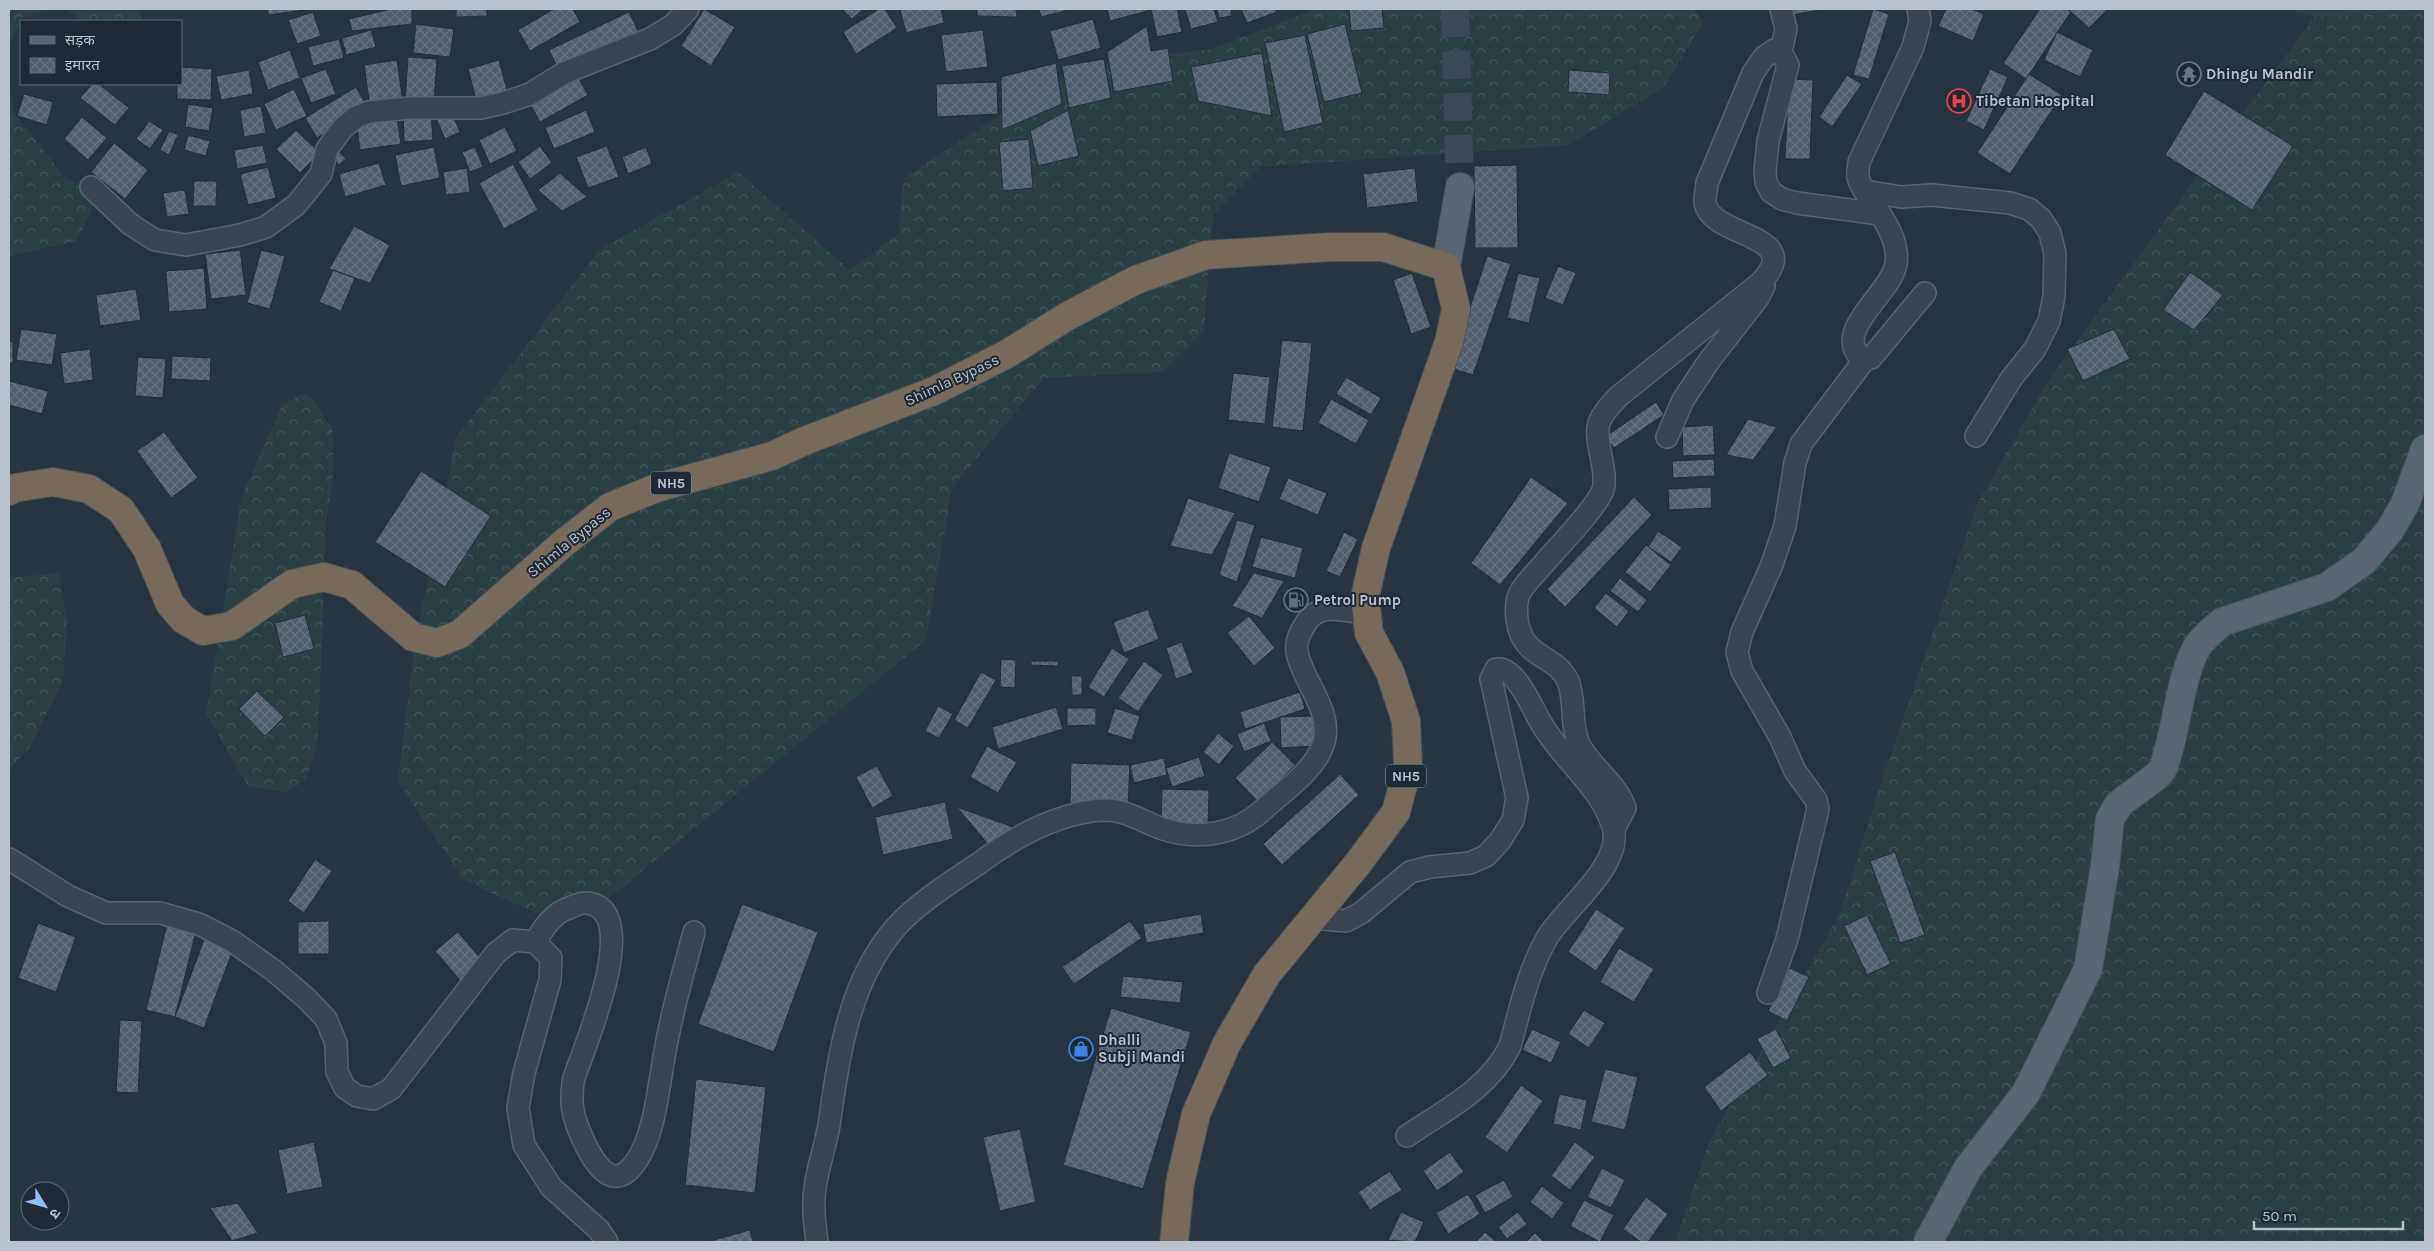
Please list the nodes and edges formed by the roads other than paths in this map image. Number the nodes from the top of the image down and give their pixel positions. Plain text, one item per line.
1 (688, 9) edge
2 (1781, 9) edge
3 (1918, 9) edge
4 (1781, 52) junction
5 (91, 187) dead end
6 (1460, 187) tunnel mouth
7 (1865, 191) junction
8 (1880, 214) junction
9 (1446, 267) junction
10 (1771, 272) junction
11 (1925, 293) dead end
12 (1865, 359) junction
13 (1976, 436) dead end
14 (1667, 437) dead end
15 (2425, 449) edge
16 (9, 491) edge
17 (1367, 614) junction
18 (1614, 829) junction
19 (9, 860) edge
20 (1311, 918) junction
21 (694, 932) dead end
22 (535, 942) junction
23 (1768, 994) dead end
24 (1407, 1136) dead end
25 (607, 1242) edge
26 (817, 1242) edge
27 (1174, 1242) edge
28 (1928, 1242) edge

1 - 5 street
2 - 4 street
3 - 7 street
4 - 8 street
4 - 10 street
6 - 9 main road
7 - 8 street
7 - 13 street
8 - 12 street
9 - 16 highway, Shimla Bypass / NH5
9 - 17 highway, NH5
10 - 14 street
10 - 18 street
11 - 12 street
12 - 23 street
15 - 28 main road
17 - 20 highway, NH5
17 - 26 street
18 - 20 street
18 - 24 street
19 - 22 street
20 - 27 highway, NH5
21 - 22 street
22 - 25 street

